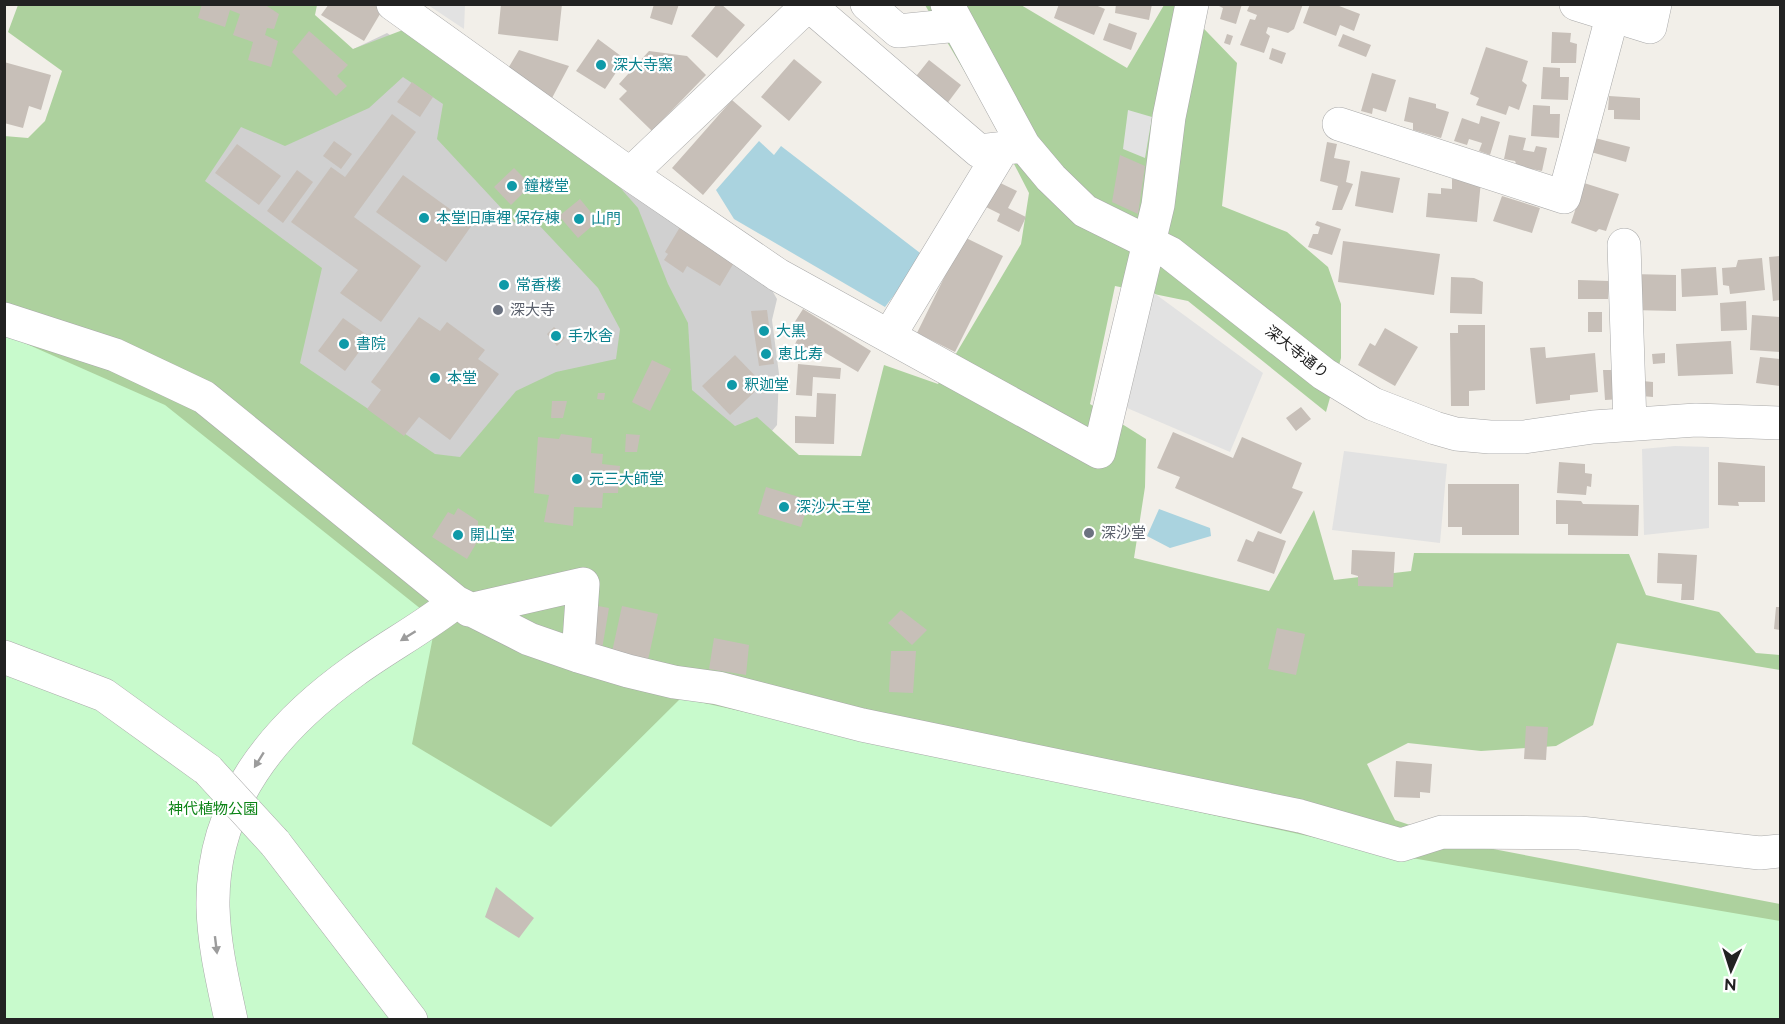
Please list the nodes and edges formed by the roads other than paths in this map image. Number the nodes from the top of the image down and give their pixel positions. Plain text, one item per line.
1 (393, 4) edge
2 (867, 4) edge
3 (905, 4) edge
4 (1192, 4) edge
5 (1576, 4) edge
6 (1655, 4) edge
7 (809, 5) edge
8 (1612, 17) junction
9 (945, 19) edge
10 (1339, 124) dead end
11 (1014, 147) junction
12 (630, 174) junction
13 (1148, 242) junction
14 (1624, 245) dead end
15 (4, 319) edge
16 (889, 336) junction
17 (1780, 423) edge
18 (1630, 424) junction
19 (462, 606) junction
20 (578, 656) junction
21 (4, 657) edge
22 (1780, 851) edge
23 (231, 1020) edge
24 (411, 1020) edge

1 - 12 street
2 - 9 street
3 - 9 street, 深大寺通り
4 - 13 street
5 - 8 street
6 - 8 street
7 - 11 street
7 - 12 street
8 - 10 street
9 - 11 street, 深大寺通り
11 - 13 street, 深大寺通り
11 - 16 street
12 - 16 street
13 - 16 street
13 - 18 street, 深大寺通り
14 - 18 street
15 - 19 street
17 - 18 street, 深大寺通り
19 - 20 street
19 - 20 street
19 -> 23 street
20 - 22 street
21 - 24 street, bridge

